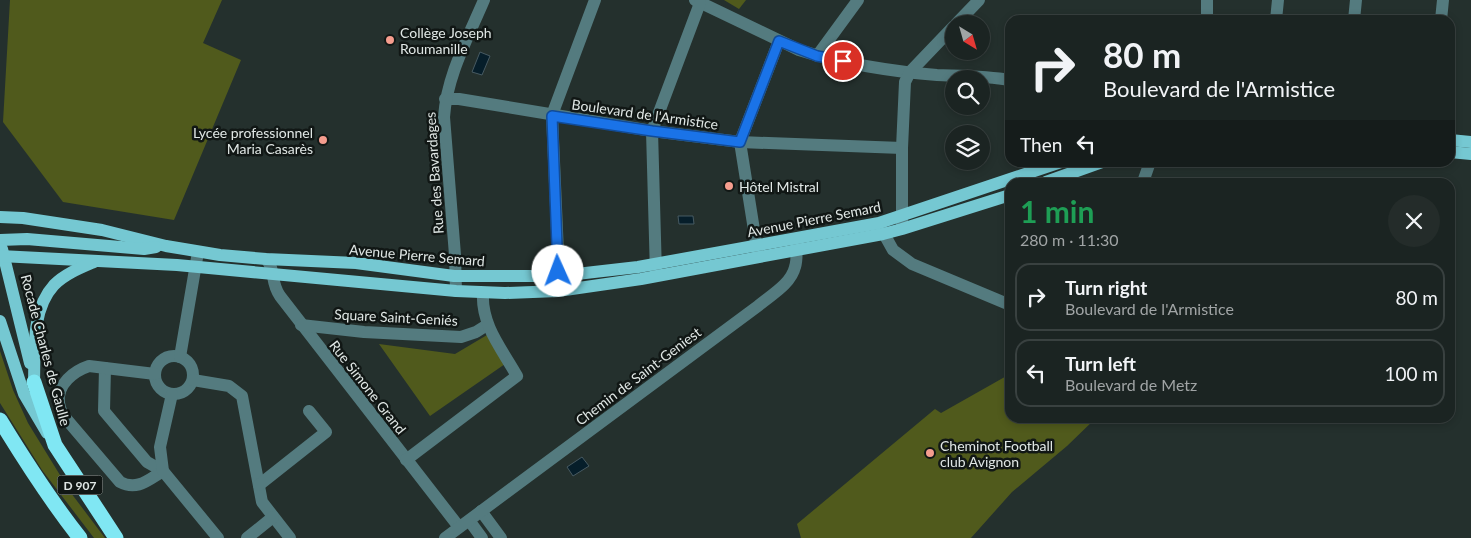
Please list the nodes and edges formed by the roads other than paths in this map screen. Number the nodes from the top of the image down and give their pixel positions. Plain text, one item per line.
1 (484, 0) edge
2 (596, 0) edge
3 (858, 0) edge
4 (979, 0) edge
5 (1207, 0) edge
6 (1278, 0) edge
7 (1356, 0) edge
8 (1443, 0) edge
9 (697, 1) edge
10 (965, 15) edge
11 (1207, 15) edge
12 (1276, 15) edge
13 (1354, 15) edge
14 (1442, 15) edge
15 (945, 35) edge
16 (779, 41) junction
17 (817, 56) junction
18 (910, 72) junction
19 (1005, 79) edge
20 (445, 99) junction
21 (552, 116) junction
22 (652, 131) junction
23 (1455, 140) edge
24 (740, 142) junction
25 (1471, 142) edge
26 (902, 148) junction
27 (1455, 152) edge
28 (1471, 154) edge
29 (1046, 167) edge
30 (1089, 167) edge
31 (1013, 178) edge
32 (1060, 178) edge
33 (1005, 181) edge
34 (1005, 197) edge
35 (0, 207) edge
36 (902, 215) junction
37 (0, 217) edge
38 (16, 218) junction
39 (881, 228) junction
40 (902, 229) junction
41 (0, 241) edge
42 (796, 245) junction
43 (166, 246) junction
44 (198, 252) junction
45 (757, 252) junction
46 (1, 255) edge
47 (266, 259) junction
48 (99, 260) junction
49 (195, 267) junction
50 (656, 270) junction
51 (272, 272) junction
52 (454, 276) junction
53 (559, 276) junction
54 (456, 291) junction
55 (483, 293) junction
56 (1005, 303) edge
57 (0, 321) edge
58 (301, 325) junction
59 (487, 325) junction
60 (180, 357) junction
61 (105, 368) junction
62 (156, 374) junction
63 (193, 380) junction
64 (34, 382) junction
65 (172, 394) junction
66 (309, 410) dead end
67 (0, 420) edge
68 (55, 445) junction
69 (406, 460) junction
70 (163, 471) junction
71 (259, 485) junction
72 (481, 511) junction
73 (273, 517) junction
74 (465, 527) edge
75 (80, 538) edge
76 (116, 538) edge
77 (218, 538) edge
78 (247, 538) edge
79 (290, 538) edge
80 (445, 538) edge
81 (482, 538) edge
82 (501, 538) edge

1 - 20 street, Rue des Bavardages
2 - 21 street
3 - 17 street
4 - 10 street
5 - 11 street
6 - 12 street
7 - 13 street
8 - 14 street
9 - 16 street
9 - 22 street
15 - 18 street
16 - 17 street
16 - 24 street
17 - 18 street
18 - 19 street
18 - 26 street
20 - 21 street, Boulevard de l'Armistice
20 - 52 street, Rue des Bavardages
21 - 22 street, Boulevard de l'Armistice
21 - 53 street
22 - 24 street, Boulevard de l'Armistice
22 - 50 street
23 - 25 main road
24 - 26 street, Boulevard de l'Armistice
24 - 45 street
26 - 36 street
27 - 28 main road
29 - 31 main road, Avenue Pierre Semard
30 - 32 main road
33 - 36 main road, Avenue Pierre Semard
34 - 40 main road, Avenue Pierre Semard
35 - 38 main road
36 - 39 main road, Avenue Pierre Semard
36 - 40 street
37 - 38 main road, Avenue Pierre Semard
38 - 43 main road, Avenue Pierre Semard
39 - 40 main road, Avenue Pierre Semard
39 - 42 main road, Avenue Pierre Semard
39 - 56 street
41 - 43 main road
41 - 46 main road, Rocade Charles de Gaulle / D 907
42 - 45 main road, Avenue Pierre Semard
42 - 72 street, Chemin de Saint-Geniest
43 - 44 main road, Avenue Pierre Semard
44 - 47 main road, Avenue Pierre Semard
44 - 49 street
45 - 50 main road, Avenue Pierre Semard
46 - 48 main road, Avenue Pierre Semard
46 - 64 main road, Rocade Charles de Gaulle / D 907
47 - 51 street, Rue Simone Grand
47 - 52 main road, Avenue Pierre Semard
48 - 49 main road, Avenue Pierre Semard
48 - 64 main road
49 - 51 main road, Avenue Pierre Semard
49 - 60 street
50 - 53 main road, Avenue Pierre Semard
50 - 55 main road, Avenue Pierre Semard
51 - 54 main road, Avenue Pierre Semard
51 - 58 street, Rue Simone Grand
52 - 53 main road, Avenue Pierre Semard
52 - 54 street, Rue des Bavardages
54 - 55 main road, Avenue Pierre Semard
55 - 59 street
57 - 68 main road
58 - 59 street, Square Saint-Geniés
58 - 69 street, Rue Simone Grand
59 - 69 street
60 - 62 street
60 - 63 street
61 - 62 street
61 - 70 street
61 - 70 street
62 - 65 street
63 - 65 street
63 - 71 street
64 - 68 highway, Rocade Charles de Gaulle / D 907
65 - 70 street
66 - 71 street
67 - 75 highway, D 907
68 - 76 highway, Rocade Charles de Gaulle / D 907
69 - 74 street, Rue Simone Grand
70 - 77 street
71 - 73 street
72 - 74 street, Chemin de Saint-Geniest
72 - 82 street
73 - 78 street
73 - 79 street
74 - 80 street, Chemin de Saint-Geniest
74 - 81 street, Rue Simone Grand

